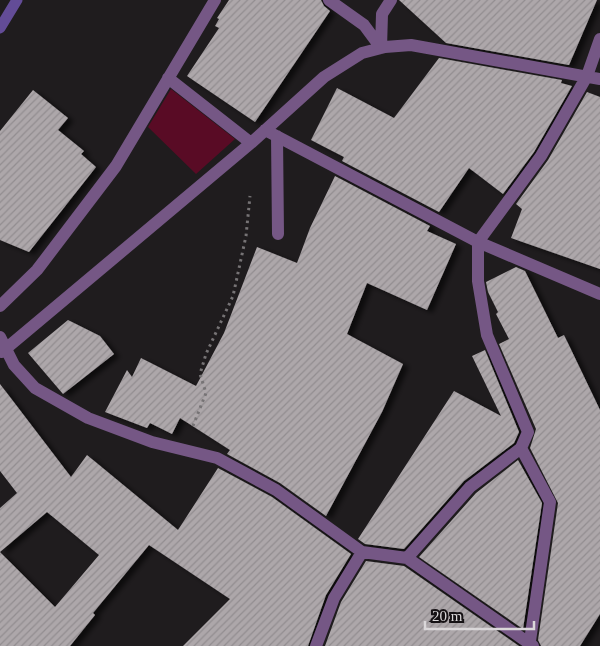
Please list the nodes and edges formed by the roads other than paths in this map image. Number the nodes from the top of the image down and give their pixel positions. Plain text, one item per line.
1 (216, 0) edge
2 (329, 0) edge
3 (391, 0) edge
4 (600, 39) edge
5 (381, 48) junction
6 (587, 76) junction
7 (168, 78) junction
8 (600, 79) edge
9 (271, 133) junction
10 (251, 143) junction
11 (278, 234) dead end
12 (478, 242) junction
13 (600, 294) edge
14 (0, 306) edge
15 (2, 346) edge
16 (521, 448) junction
17 (362, 552) junction
18 (407, 558) junction
19 (532, 644) edge
20 (316, 646) edge

1 - 7 street
2 - 5 street
3 - 5 street
4 - 6 street
5 - 6 street
5 - 9 street
6 - 8 street
6 - 12 street
7 - 10 street
7 - 14 street
9 - 10 street
9 - 11 street
9 - 12 street
10 - 15 street
12 - 13 street
12 - 16 street
15 - 17 street
16 - 18 street
16 - 19 street
17 - 18 street
17 - 20 street
18 - 19 street

